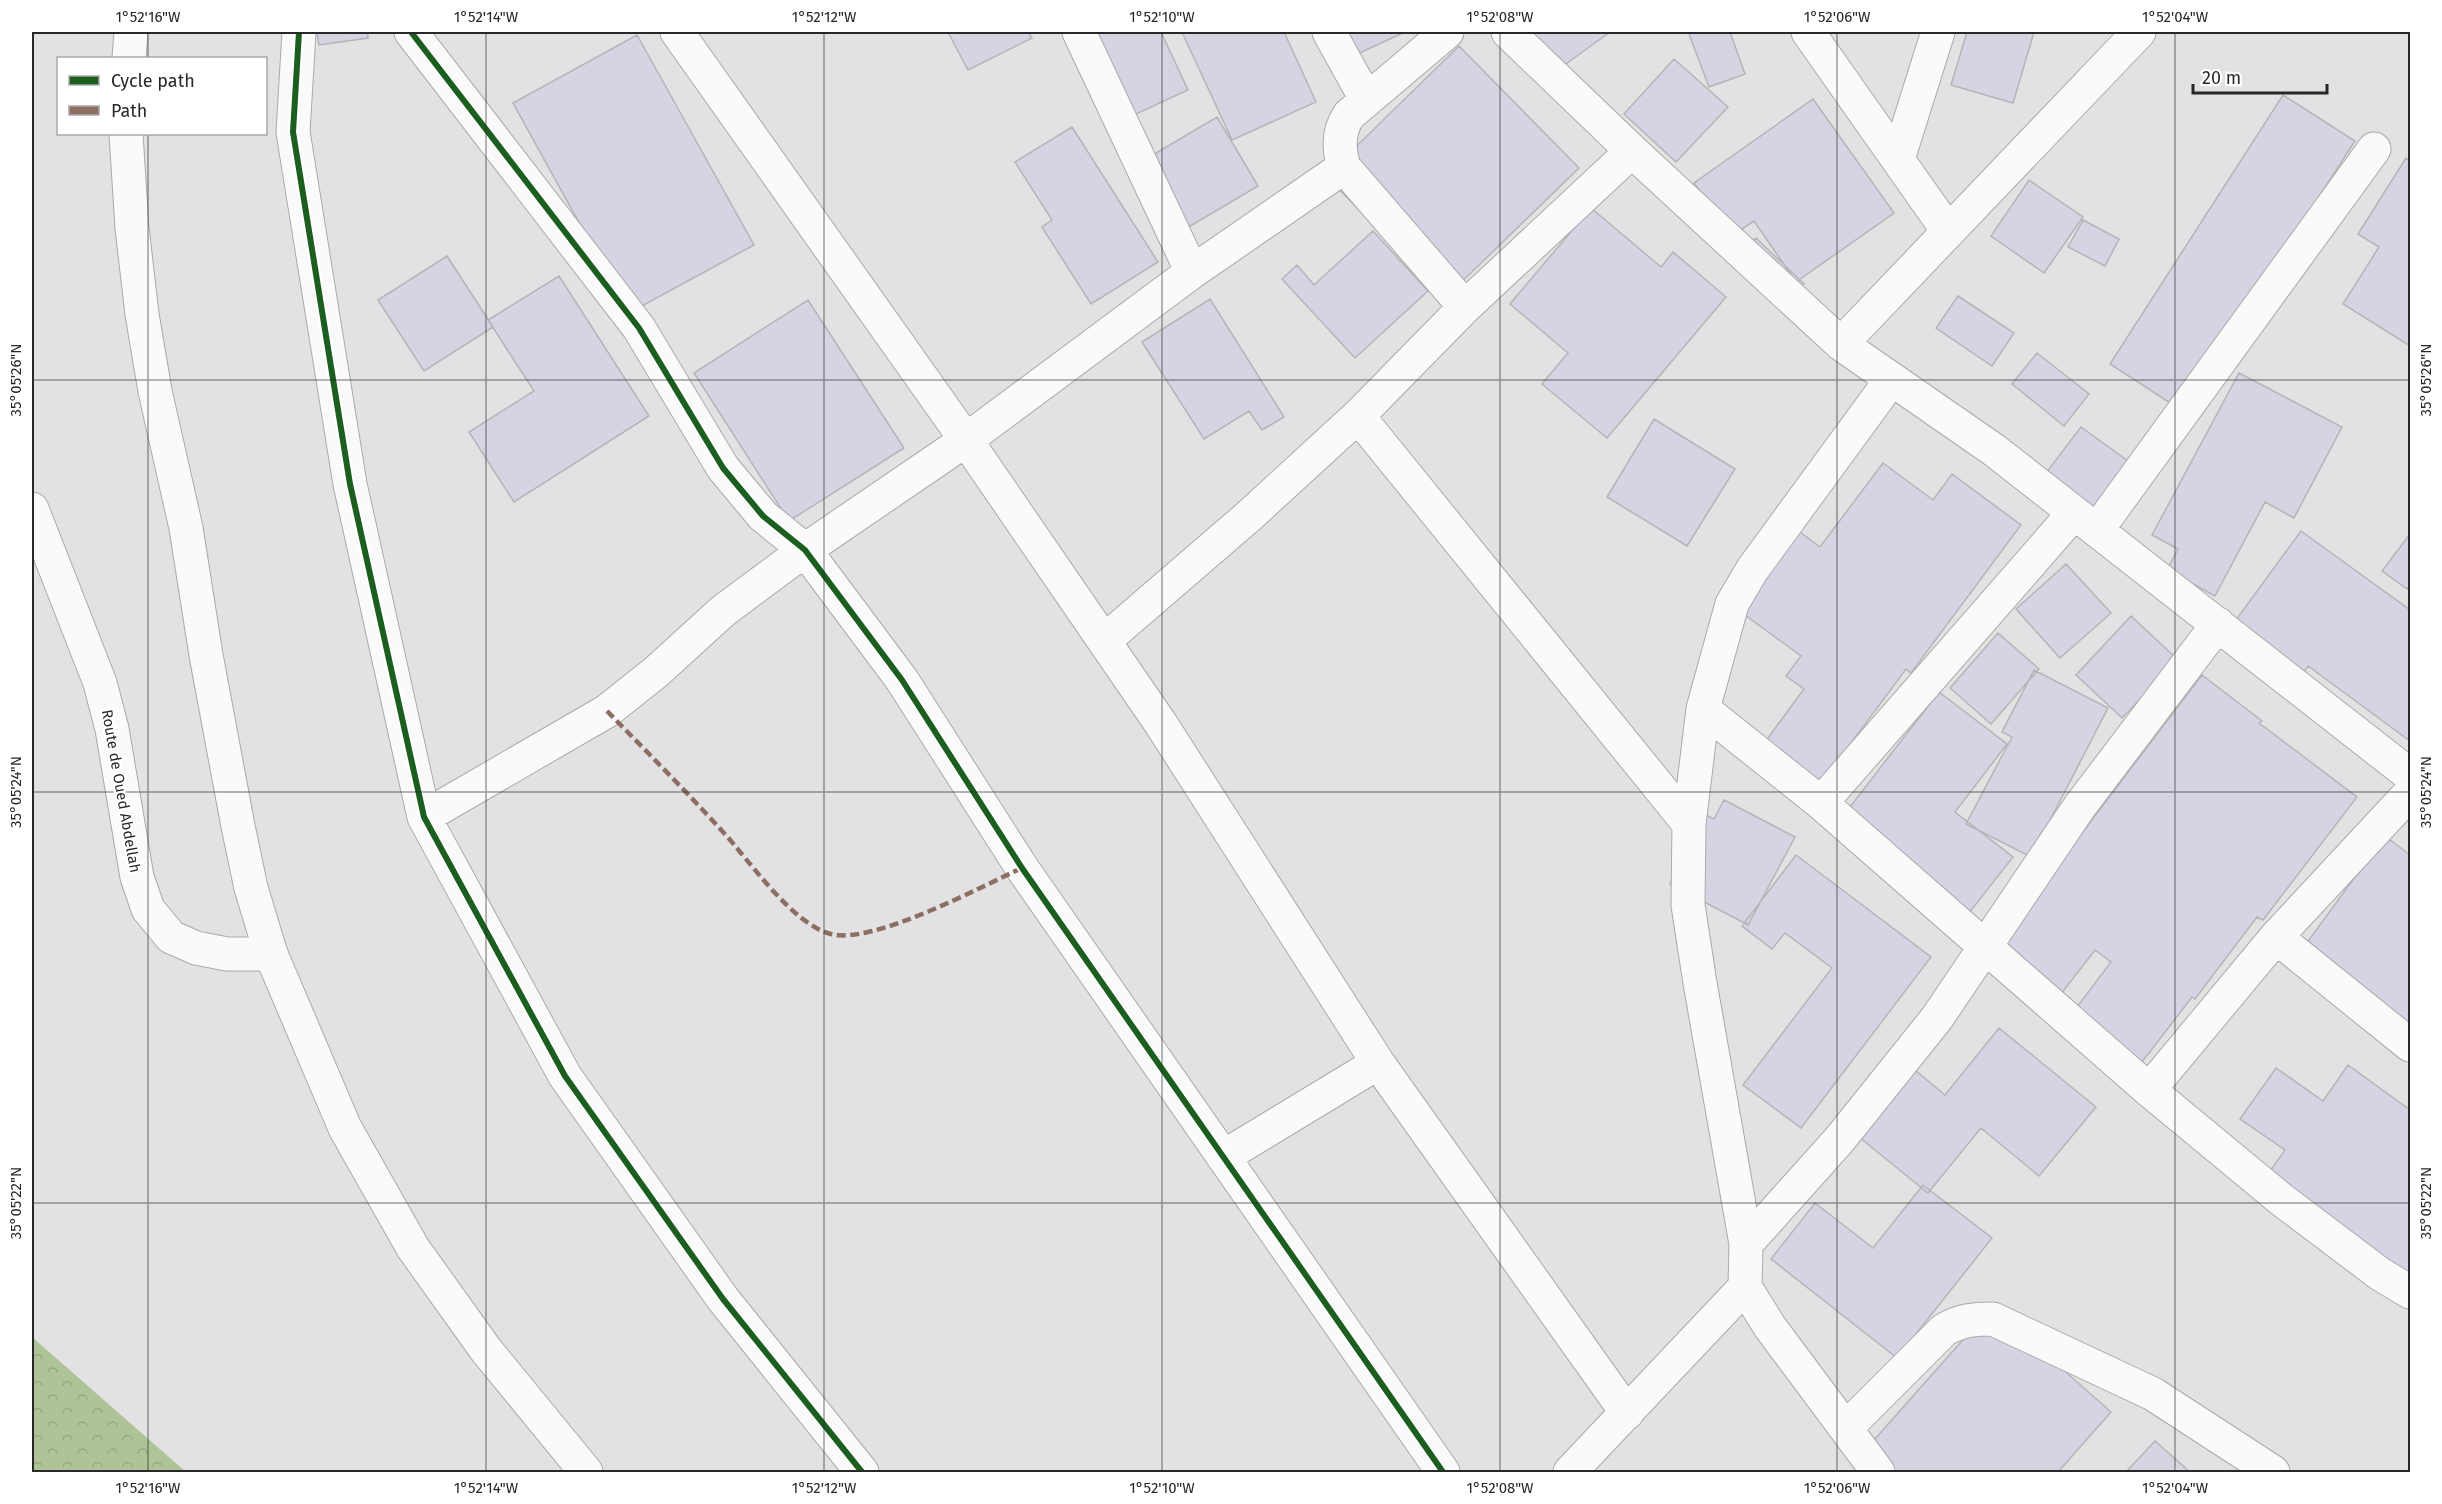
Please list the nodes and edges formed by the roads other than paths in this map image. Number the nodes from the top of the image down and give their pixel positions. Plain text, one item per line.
1 (131, 32) edge
2 (299, 32) edge
3 (411, 32) edge
4 (677, 32) edge
5 (1079, 32) edge
6 (1329, 32) edge
7 (1447, 32) edge
8 (1508, 32) edge
9 (1808, 32) edge
10 (1938, 32) edge
11 (2139, 32) edge
12 (129, 57) edge
13 (1366, 99) junction
14 (126, 135) edge
15 (2374, 149) dead end
16 (1632, 151) junction
17 (1898, 159) junction
18 (1344, 167) junction
19 (1948, 231) junction
20 (1192, 272) junction
21 (1465, 308) junction
22 (1841, 345) junction
23 (1891, 380) junction
24 (1358, 416) junction
25 (966, 440) junction
26 (32, 509) edge
27 (2086, 521) junction
28 (805, 550) junction
29 (2218, 624) junction
30 (1104, 641) junction
31 (1703, 709) junction
32 (2410, 775) edge
33 (2410, 793) edge
34 (1821, 803) junction
35 (424, 817) junction
36 (1689, 824) junction
37 (2276, 937) junction
38 (1984, 946) junction
39 (271, 954) junction
40 (2410, 1045) edge
41 (1378, 1063) junction
42 (2149, 1090) junction
43 (1223, 1157) junction
44 (1746, 1244) junction
45 (1745, 1287) junction
46 (2410, 1292) edge
47 (1627, 1413) junction
48 (1846, 1428) junction
49 (586, 1473) edge
50 (862, 1473) edge
51 (1443, 1473) edge
52 (1570, 1473) edge
53 (1878, 1473) edge
54 (2273, 1473) edge

1 - 12 street
2 - 35 street
3 - 28 street
4 - 25 street
5 - 20 street
6 - 13 street
7 - 13 street
8 - 16 street
9 - 17 street
10 - 17 street
11 - 19 street
13 - 18 street
14 - 39 street
15 - 27 street
16 - 21 street
16 - 22 street
17 - 19 street
18 - 20 street
18 - 21 street
19 - 22 street
20 - 25 street
21 - 24 street
22 - 23 street
23 - 27 street
23 - 31 street
24 - 30 street
24 - 36 street
25 - 28 street
25 - 30 street
26 - 39 street, Route de Oued Abdellah
27 - 29 street
27 - 34 street
28 - 35 street
28 - 43 street
29 - 32 street
29 - 38 street
30 - 41 street
31 - 34 street
31 - 36 street
33 - 37 street
34 - 38 street
35 - 50 street
36 - 44 street
37 - 40 street
37 - 42 street
38 - 42 street
38 - 44 street
39 - 49 street
41 - 43 street
41 - 47 street
42 - 46 street
43 - 51 street
44 - 45 street
45 - 47 street
45 - 48 street
47 - 52 street
48 - 53 street
48 - 54 street

